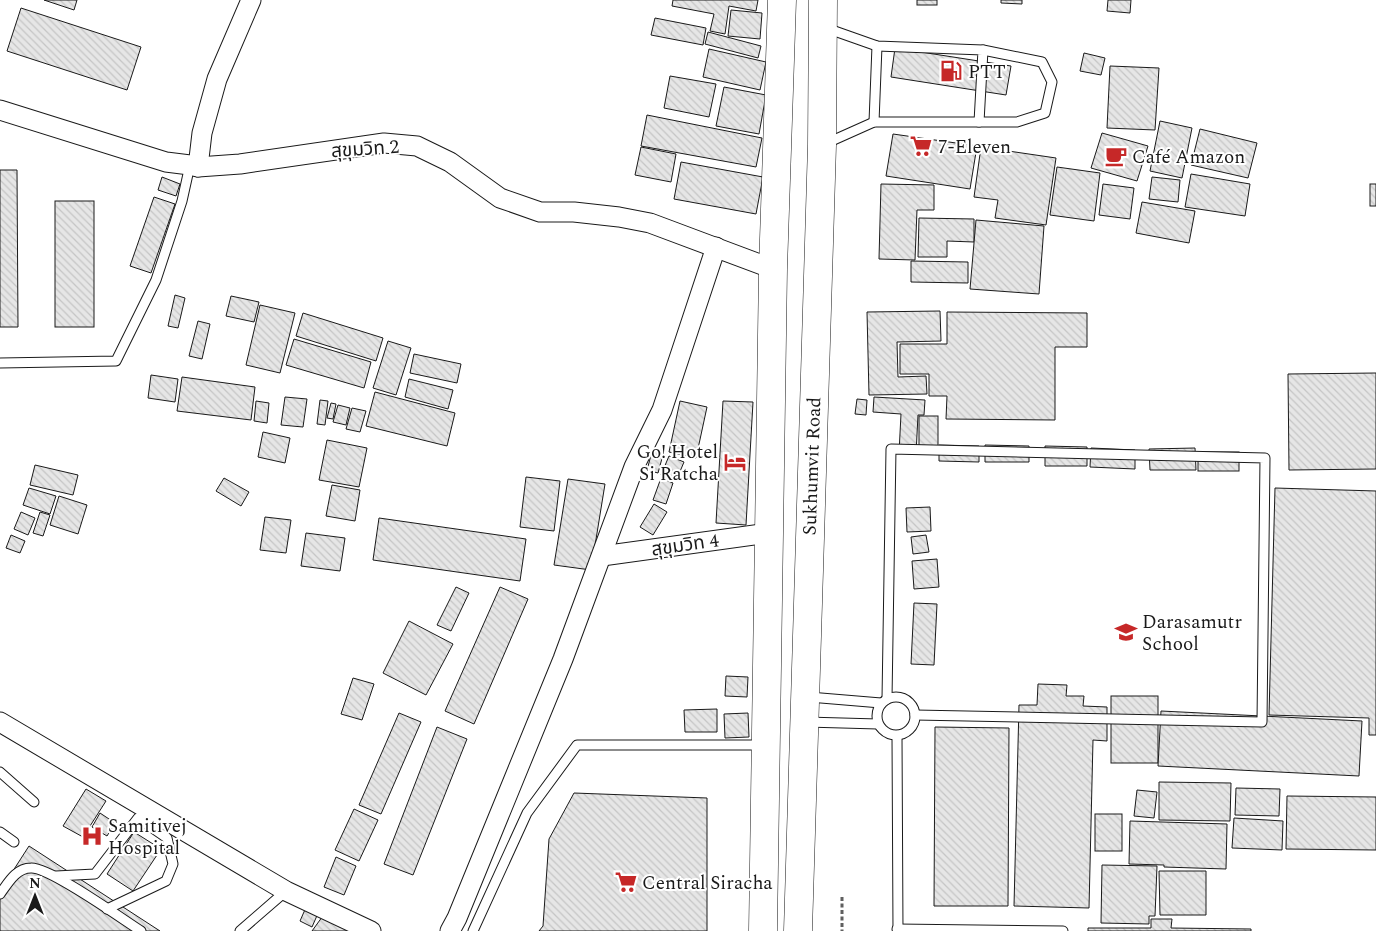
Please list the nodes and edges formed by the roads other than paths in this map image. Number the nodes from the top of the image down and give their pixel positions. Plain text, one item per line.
1 (251, 0) edge
2 (782, 0) edge
3 (823, 0) edge
4 (822, 27) junction
5 (877, 46) junction
6 (983, 50) junction
7 (0, 110) edge
8 (874, 122) junction
9 (979, 122) junction
10 (822, 145) junction
11 (194, 166) junction
12 (716, 247) junction
13 (773, 269) junction
14 (0, 363) edge
15 (768, 533) junction
16 (602, 556) junction
17 (884, 701) junction
18 (803, 709) junction
19 (915, 715) junction
20 (0, 722) edge
21 (878, 724) junction
22 (897, 736) junction
23 (766, 746) junction
24 (0, 772) edge
25 (34, 802) dead end
26 (0, 832) edge
27 (14, 842) dead end
28 (56, 876) junction
29 (286, 892) junction
30 (0, 894) edge
31 (107, 909) junction
32 (897, 930) edge
33 (141, 931) edge
34 (240, 931) edge
35 (371, 931) edge
36 (450, 931) edge
37 (472, 931) edge
38 (763, 931) edge
39 (798, 931) edge
40 (1063, 931) edge

1 - 11 street
2 - 13 highway
3 - 4 highway, Sukhumvit Road
4 - 5 lane
4 - 10 highway, Sukhumvit Road
5 - 6 lane
5 - 8 lane
6 - 9 lane
6 - 9 lane
7 - 11 street, สุขุมวิท 2
8 - 9 lane
8 - 10 lane
10 - 18 highway, Sukhumvit Road
11 - 12 street, สุขุมวิท 2
11 - 14 lane
12 - 13 street, สุขุมวิท 2
12 - 16 street
13 - 15 highway
15 - 16 street, สุขุมวิท 4
15 - 23 highway
16 - 36 street
17 - 18 lane
17 - 19 lane
17 - 19 lane
17 - 21 lane
18 - 21 lane
18 - 39 highway, Sukhumvit Road
19 - 22 lane
20 - 29 street
21 - 22 lane
22 - 32 lane
23 - 37 lane
23 - 38 highway
24 - 25 lane
26 - 27 lane
28 - 30 lane
28 - 31 lane
28 - 31 lane
29 - 34 lane
29 - 35 street
31 - 33 lane
32 - 40 lane

